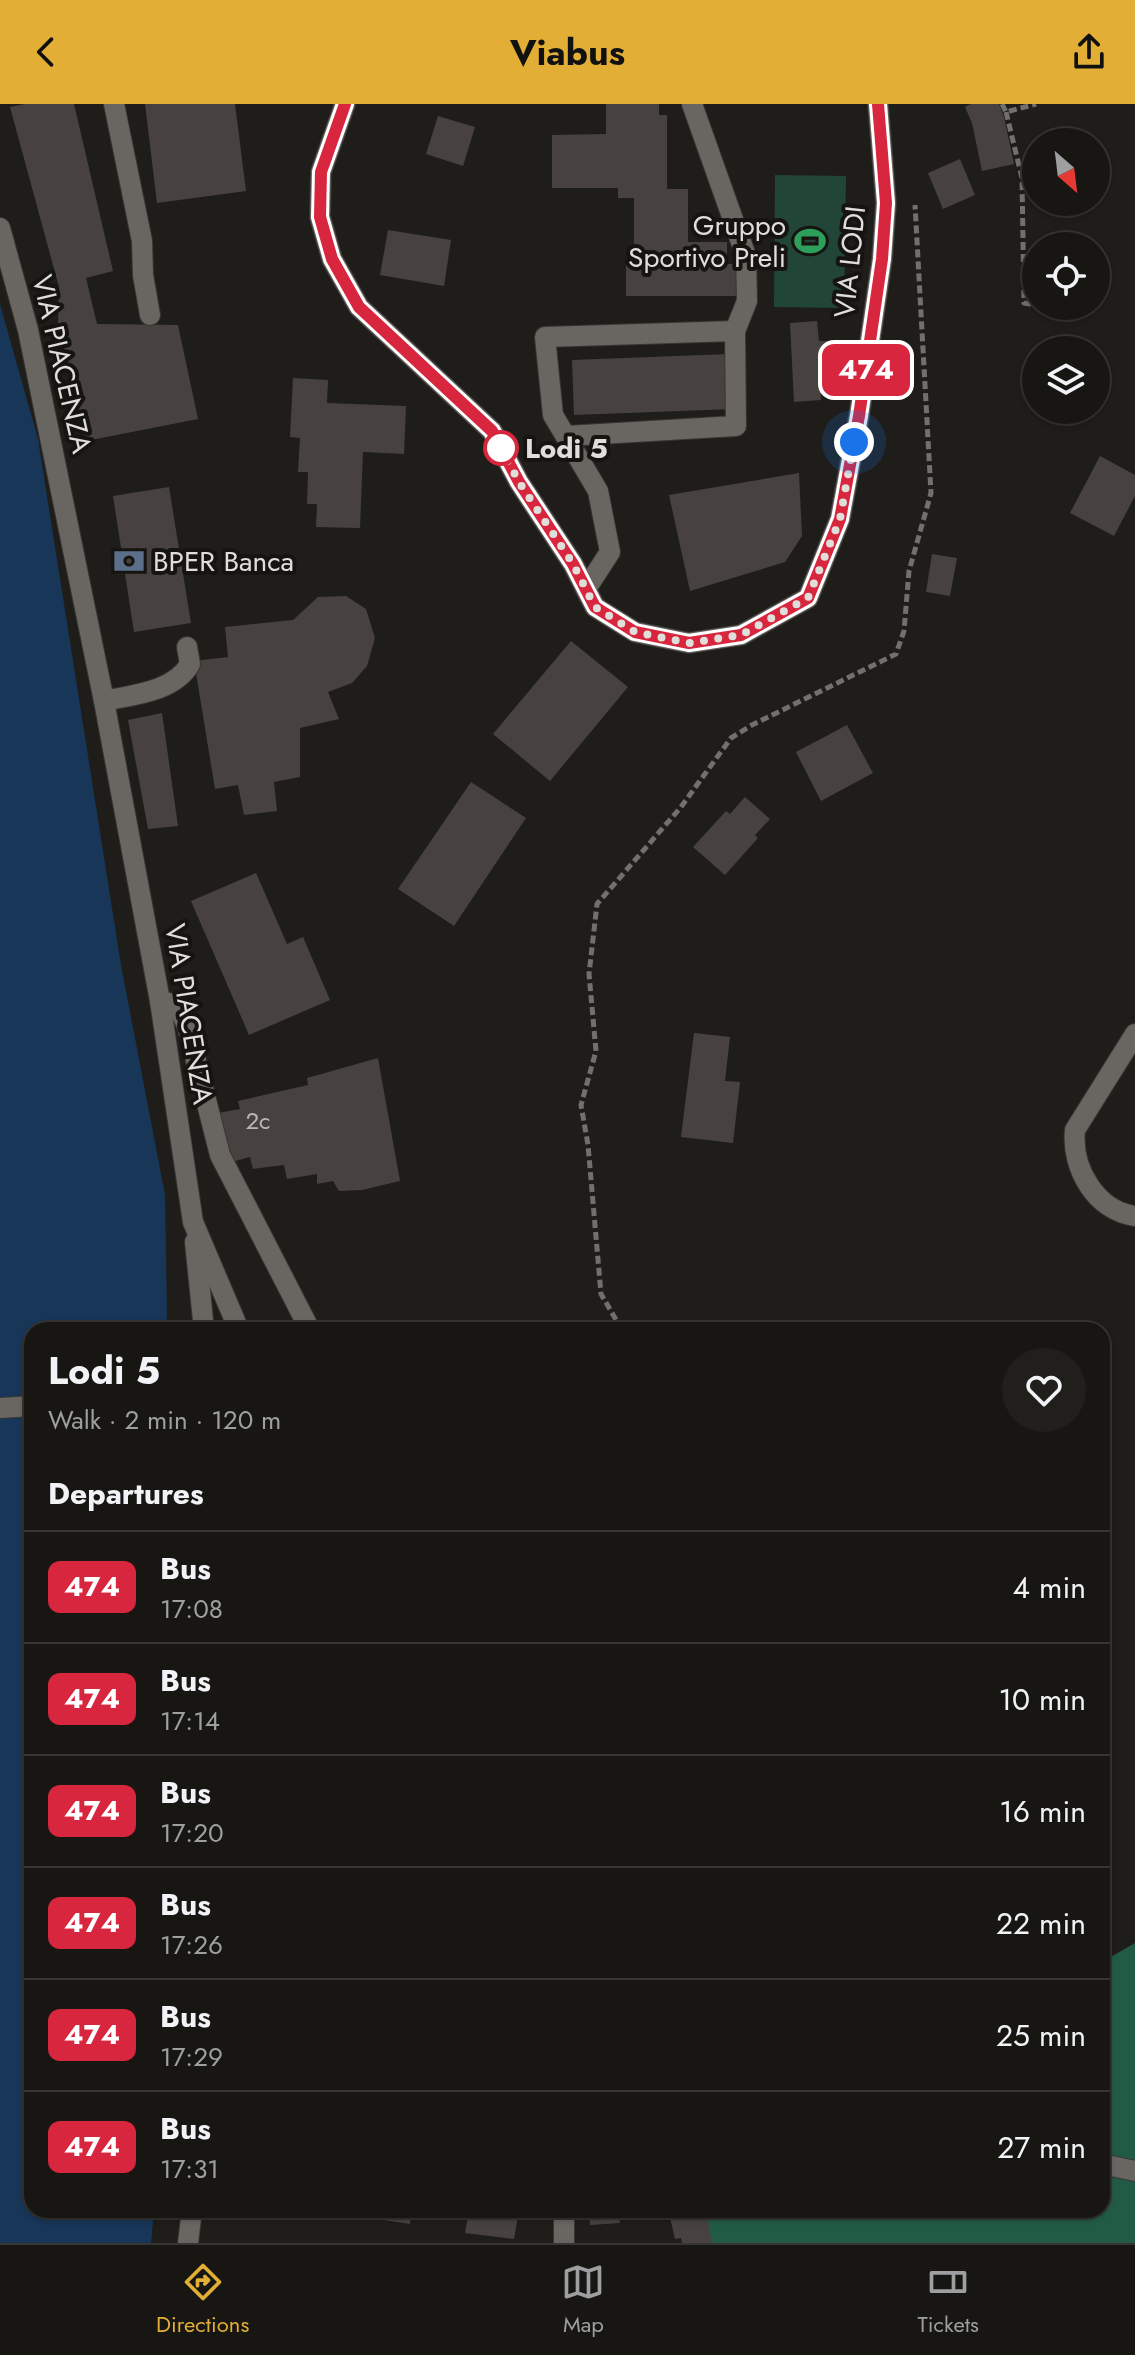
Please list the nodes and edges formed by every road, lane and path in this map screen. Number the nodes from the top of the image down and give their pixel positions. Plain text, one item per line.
1 (114, 104) edge
2 (345, 104) edge
3 (692, 104) edge
4 (1002, 104) edge
5 (1036, 104) edge
6 (874, 105) edge
7 (1006, 112) junction
8 (914, 193) dead end
9 (0, 228) edge
10 (1023, 232) edge
11 (150, 315) dead end
12 (735, 331) junction
13 (566, 436) junction
14 (586, 589) junction
15 (187, 647) dead end
16 (104, 701) junction
17 (160, 1001) junction
18 (1135, 1034) edge
19 (1135, 1216) edge
20 (193, 1222) junction
21 (203, 1322) edge
22 (236, 1322) edge
23 (306, 1322) edge
24 (617, 1322) edge
25 (24, 1406) edge
26 (0, 1408) edge
27 (1110, 2166) edge
28 (1135, 2171) edge
29 (191, 2218) edge
30 (564, 2218) edge
31 (188, 2243) edge
32 (564, 2243) edge

1 - 11 street
2 - 14 street, VIA LODI
3 - 12 street
4 - 7 path
5 - 7 path
6 - 14 street, VIA LODI
7 - 10 path
8 - 24 path
9 - 16 street, VIA PIACENZA
12 - 13 street
12 - 13 street
13 - 14 street
15 - 16 street
16 - 17 street, VIA PIACENZA
17 - 20 street, VIA PIACENZA
17 - 23 street
18 - 19 street
20 - 21 street
20 - 22 street, VIA PIACENZA
25 - 26 street
27 - 28 street
29 - 31 street
30 - 32 street

